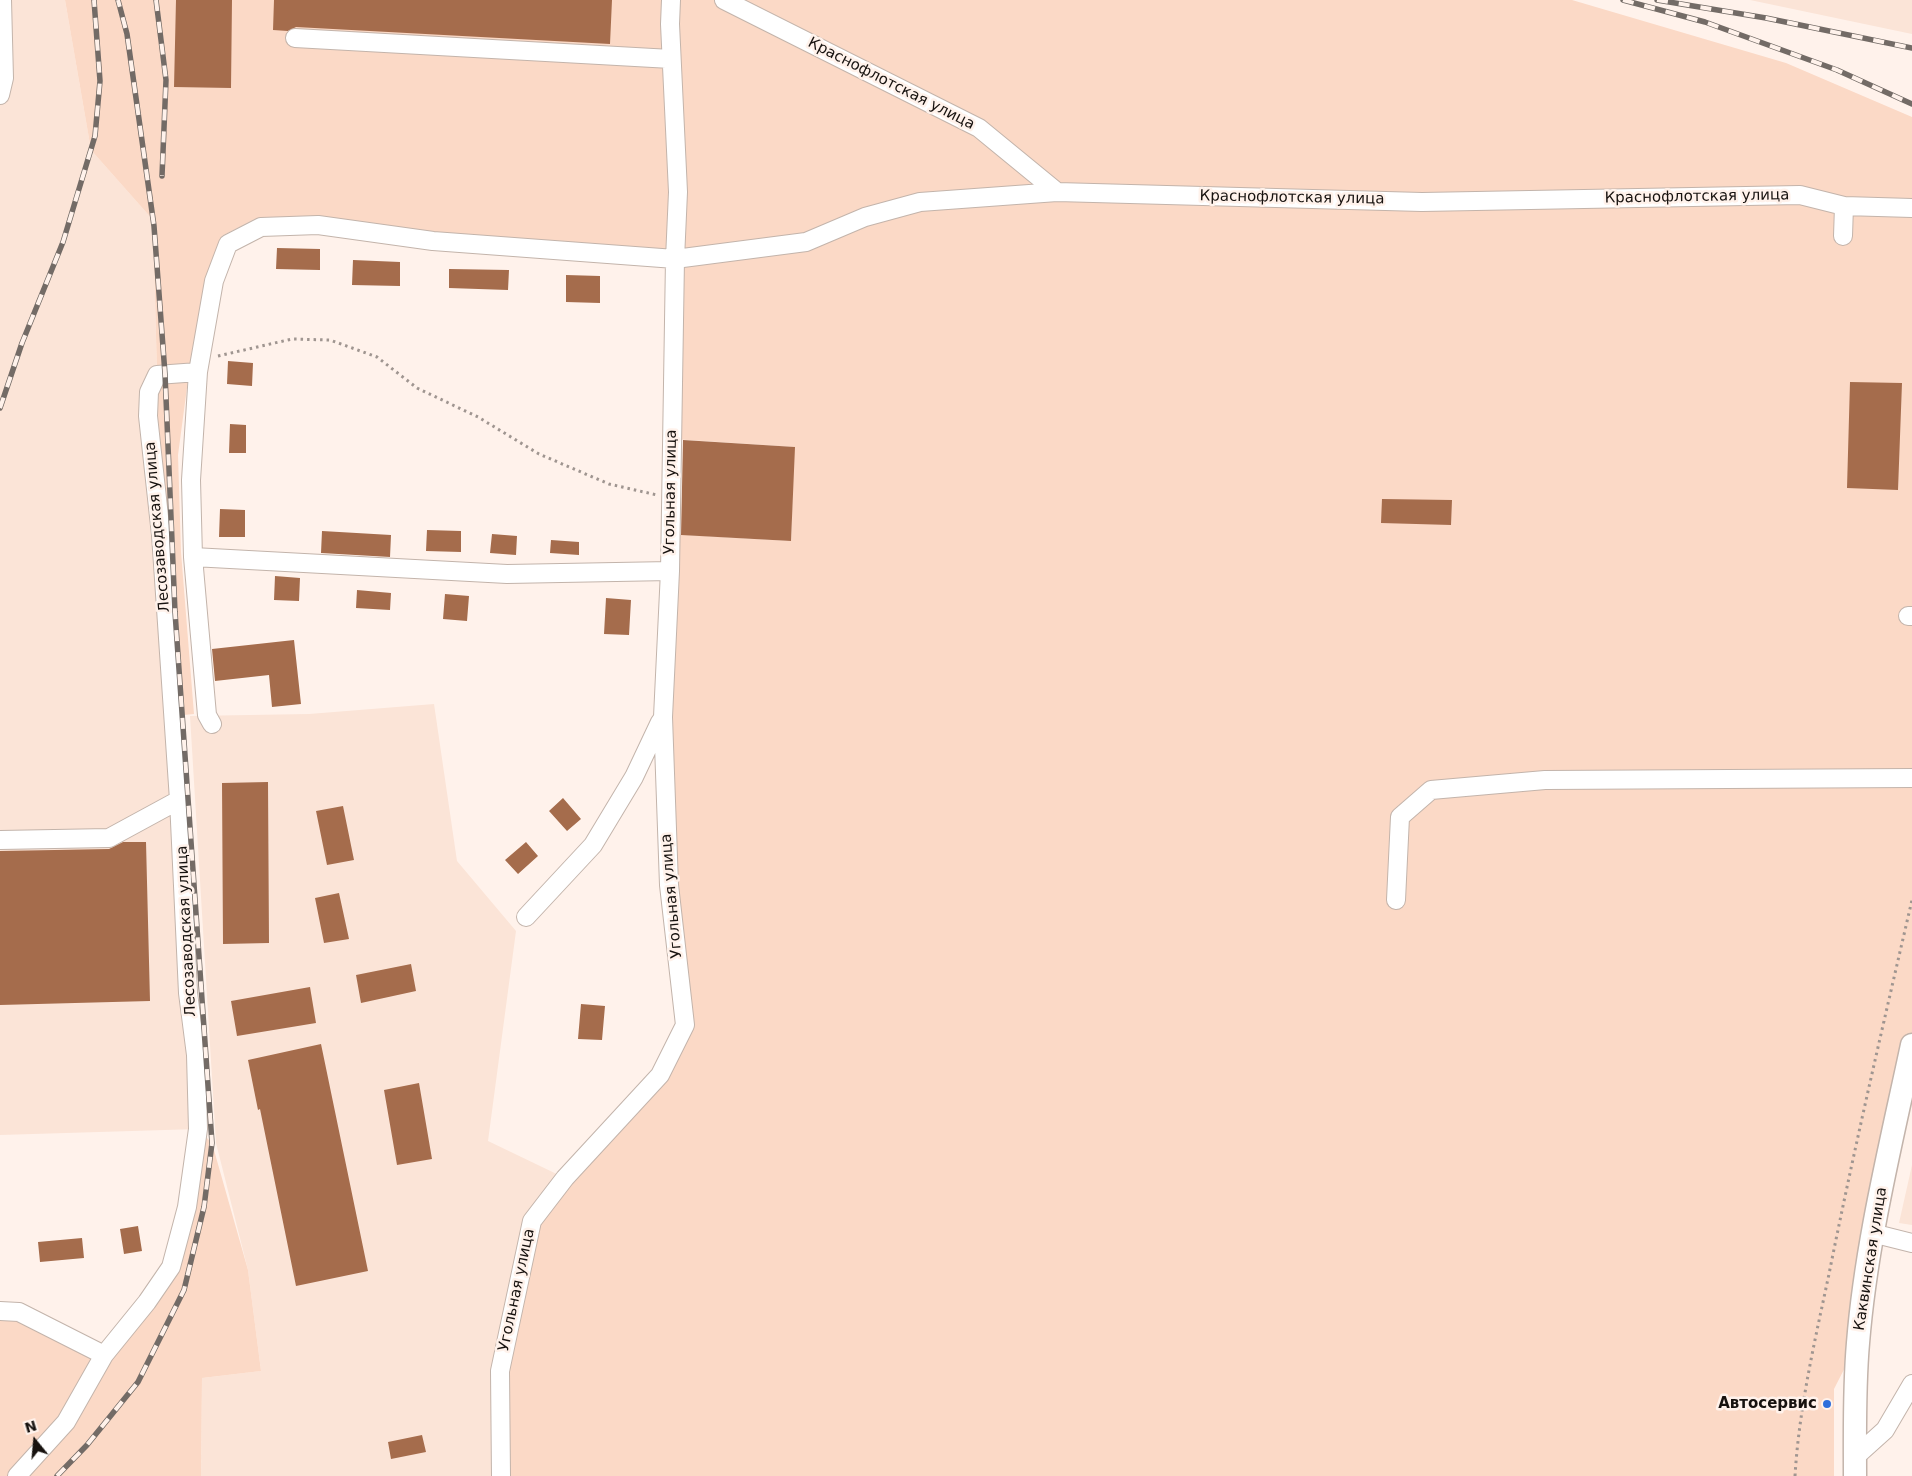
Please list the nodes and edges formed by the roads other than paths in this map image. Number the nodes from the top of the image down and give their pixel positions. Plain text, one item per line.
1 (2, 0) edge
2 (671, 0) edge
3 (724, 0) edge
4 (295, 38) dead end
5 (672, 59) junction
6 (0, 95) edge
7 (1058, 192) junction
8 (1844, 206) junction
9 (1912, 208) edge
10 (1842, 236) dead end
11 (675, 259) junction
12 (198, 372) junction
13 (193, 557) junction
14 (670, 571) junction
15 (663, 716) junction
16 (212, 724) dead end
17 (1912, 778) edge
18 (179, 800) junction
19 (0, 840) edge
20 (1396, 900) dead end
21 (526, 917) dead end
22 (1912, 1045) edge
23 (1872, 1233) junction
24 (1912, 1242) edge
25 (0, 1310) edge
26 (104, 1355) junction
27 (1912, 1384) edge
28 (1855, 1466) edge
29 (17, 1476) edge
30 (501, 1476) edge

1 - 6 street
2 - 5 street, Угольная улица
3 - 7 street, Краснофлотская улица
4 - 5 street
5 - 11 street, Угольная улица
7 - 8 street, Краснофлотская улица
7 - 11 street
8 - 9 street, Краснофлотская улица
8 - 10 street
11 - 12 street
11 - 14 street, Угольная улица
12 - 13 street
12 - 18 street, Лесозаводская улица
13 - 14 street
13 - 16 street
14 - 15 street, Угольная улица
15 - 21 street
15 - 30 street, Угольная улица
17 - 20 street
18 - 19 street
18 - 26 street, Лесозаводская улица
22 - 23 main road, Каквинская улица
23 - 24 street
23 - 28 main road, Каквинская улица
25 - 26 street
26 - 29 street, Лесозаводская улица
27 - 28 street

